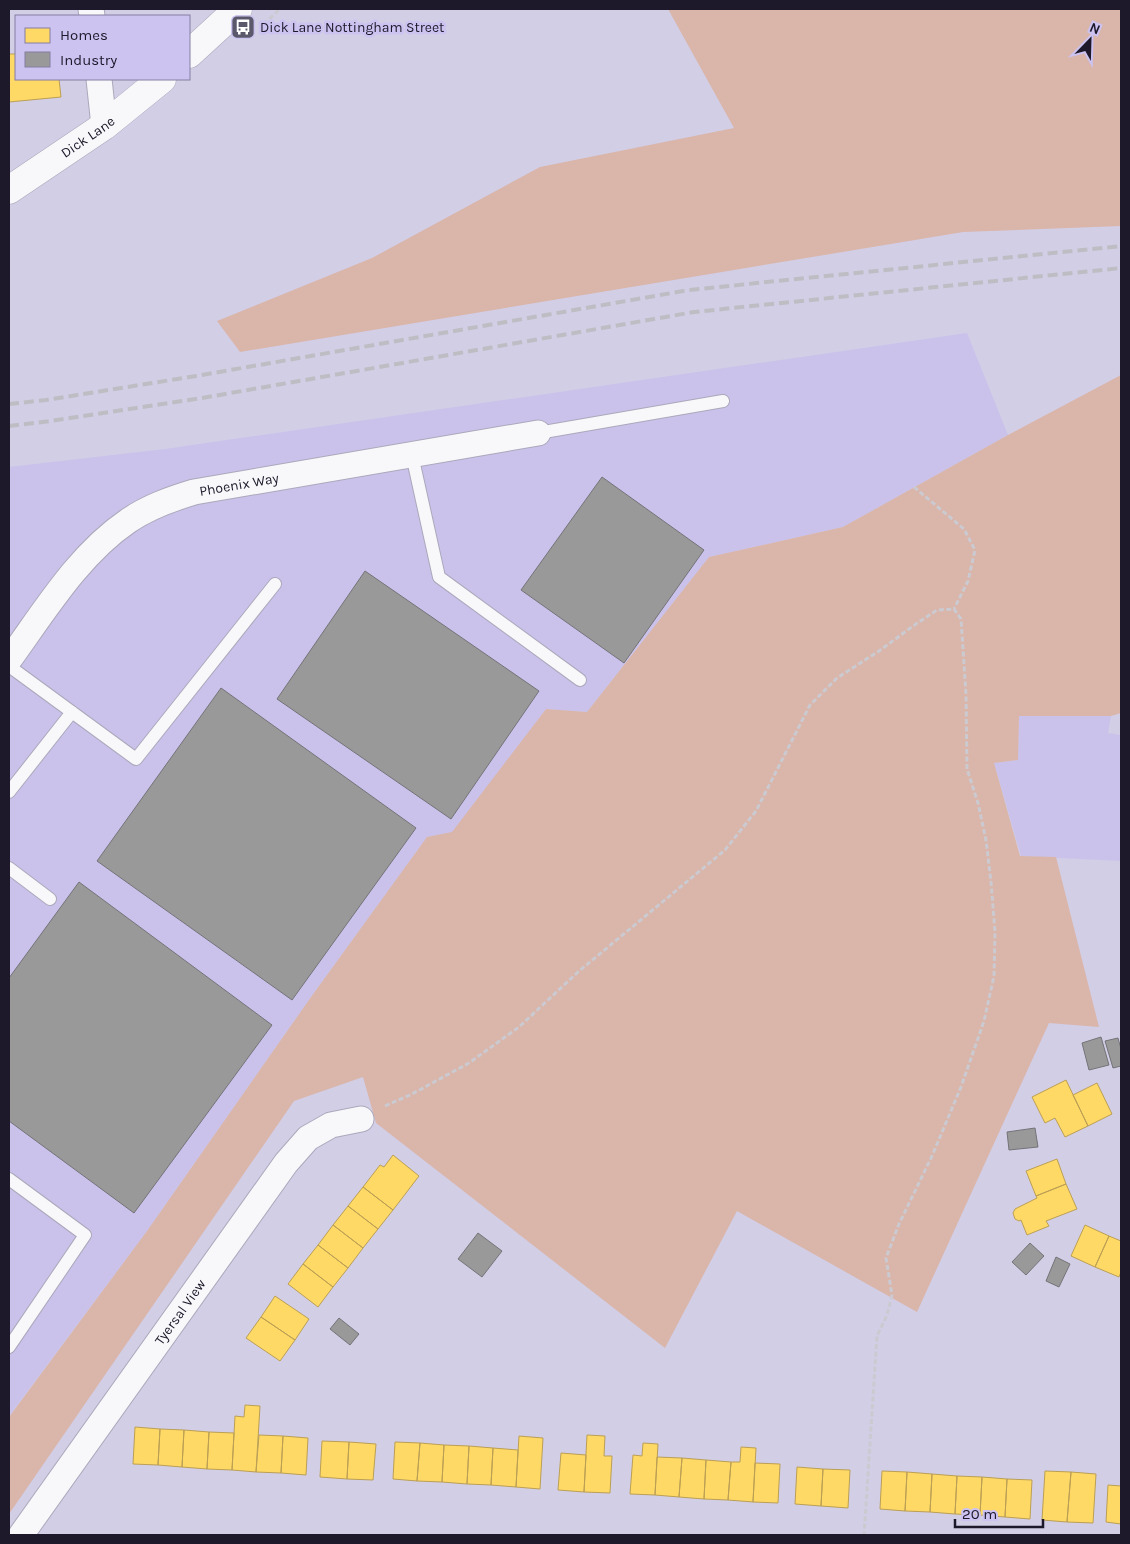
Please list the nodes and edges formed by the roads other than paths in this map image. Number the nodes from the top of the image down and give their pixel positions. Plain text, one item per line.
1 (238, 9) edge
2 (190, 53) edge
3 (99, 80) edge
4 (161, 80) edge
5 (104, 126) junction
6 (9, 190) edge
7 (723, 401) dead end
8 (538, 434) joint
9 (412, 455) junction
10 (275, 584) dead end
11 (9, 660) edge
12 (9, 666) edge
13 (580, 680) dead end
14 (72, 712) junction
15 (9, 792) edge
16 (9, 868) edge
17 (50, 899) dead end
18 (361, 1119) road end
19 (9, 1179) edge
20 (9, 1346) edge
21 (21, 1535) edge

1 - 2 street
3 - 5 street
4 - 5 street, Dick Lane
5 - 6 street, Dick Lane
7 - 8 lane
8 - 9 street, Phoenix Way
9 - 11 street, Phoenix Way
9 - 13 lane
10 - 14 lane
12 - 14 lane
14 - 15 lane
16 - 17 lane
18 - 21 street, Tyersal View
19 - 20 lane

